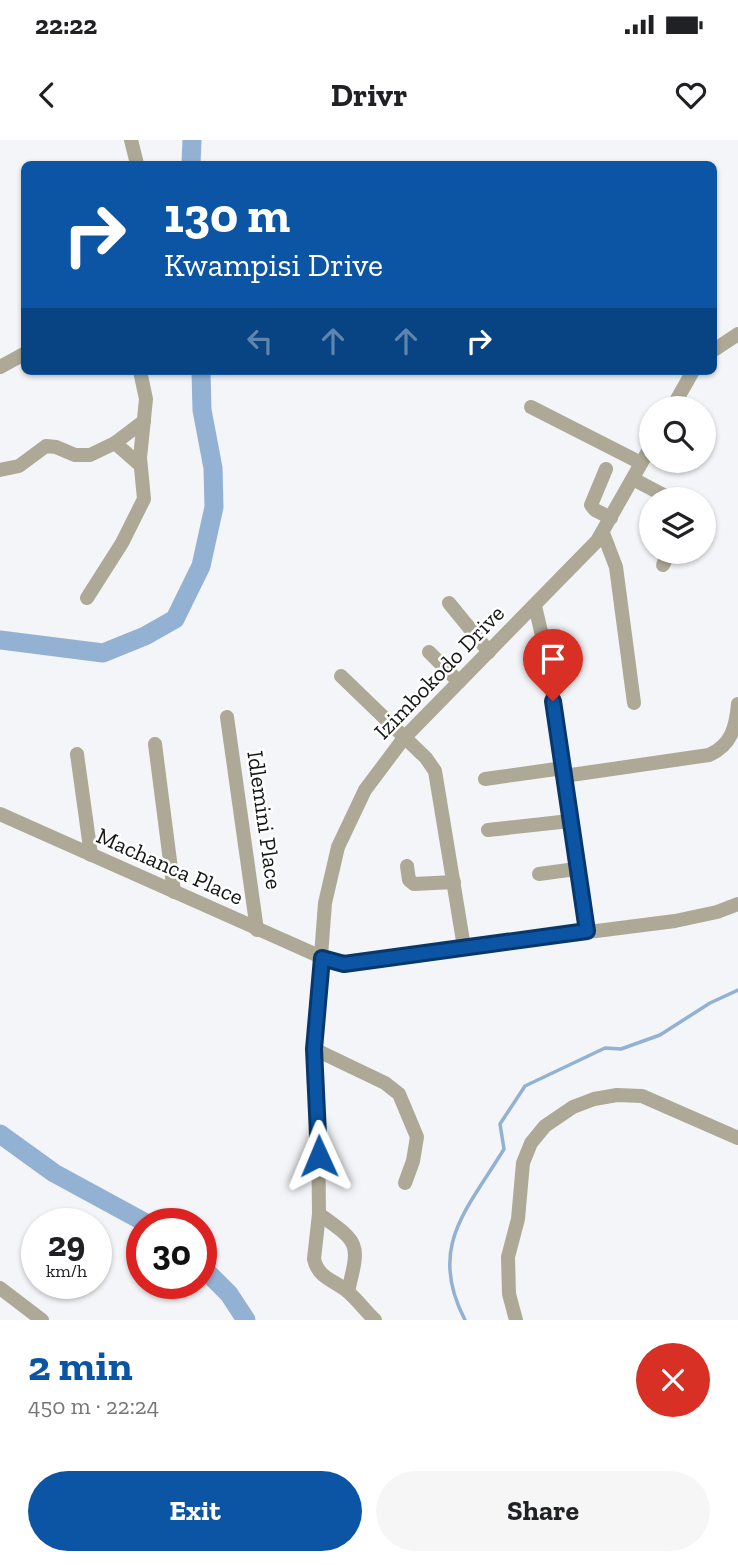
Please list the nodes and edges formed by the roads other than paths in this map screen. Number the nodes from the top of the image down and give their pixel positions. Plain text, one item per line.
1 (131, 140) edge
2 (136, 161) edge
3 (738, 334) edge
4 (717, 348) edge
5 (21, 356) edge
6 (0, 367) edge
7 (141, 375) edge
8 (692, 375) edge
9 (679, 396) edge
10 (531, 407) dead end
11 (144, 421) junction
12 (115, 443) junction
13 (639, 462) edge
14 (141, 465) junction
15 (639, 467) edge
16 (606, 469) dead end
17 (0, 470) edge
18 (633, 479) junction
19 (648, 487) edge
20 (611, 518) junction
21 (603, 533) junction
22 (87, 598) dead end
23 (449, 603) dead end
24 (535, 606) junction
25 (429, 652) dead end
26 (489, 652) junction
27 (341, 676) dead end
28 (459, 682) junction
29 (634, 703) dead end
30 (738, 704) edge
31 (228, 717) dead end
32 (404, 738) junction
33 (155, 744) dead end
34 (77, 754) dead end
35 (563, 772) junction
36 (485, 779) dead end
37 (0, 814) edge
38 (570, 821) junction
39 (488, 830) dead end
40 (91, 855) junction
41 (407, 866) dead end
42 (576, 869) junction
43 (538, 874) dead end
44 (454, 882) junction
45 (174, 892) junction
46 (738, 904) edge
47 (257, 930) junction
48 (587, 931) junction
49 (464, 947) junction
50 (322, 958) junction
51 (314, 1049) junction
52 (738, 1138) edge
53 (405, 1183) dead end
54 (319, 1214) junction
55 (0, 1288) edge
56 (348, 1291) junction
57 (42, 1320) edge
58 (375, 1320) edge
59 (516, 1320) edge

1 - 2 street
3 - 4 street
5 - 6 street
7 - 11 street
8 - 9 street
10 - 13 street
11 - 12 street
11 - 14 street
12 - 14 street
12 - 17 street
14 - 22 street
15 - 18 street, Izimbokodo Drive
16 - 20 street
18 - 19 street
18 - 20 street, Izimbokodo Drive
20 - 21 street, Izimbokodo Drive
21 - 24 street, Izimbokodo Drive
21 - 29 street
23 - 26 street
24 - 26 street, Izimbokodo Drive
24 - 35 street
25 - 28 street
26 - 28 street, Izimbokodo Drive
27 - 32 street
28 - 32 street, Izimbokodo Drive
30 - 35 street
31 - 47 street, Idlemini Place
32 - 44 street
32 - 50 street, Izimbokodo Drive
33 - 45 street
34 - 40 street
35 - 36 street
35 - 38 street
37 - 40 street, Machanca Place
38 - 39 street
38 - 42 street
40 - 45 street, Machanca Place
41 - 44 street
42 - 43 street
42 - 48 street
44 - 49 street
45 - 47 street, Machanca Place
46 - 48 street, Machanca Place
47 - 50 street, Machanca Place
48 - 49 street, Machanca Place
49 - 50 street, Machanca Place
50 - 51 street, Izimbokodo Drive
51 - 53 street
51 - 54 street, Izimbokodo Drive
52 - 59 street
54 - 56 street, Izimbokodo Drive
54 - 56 street
55 - 57 street
56 - 58 street

